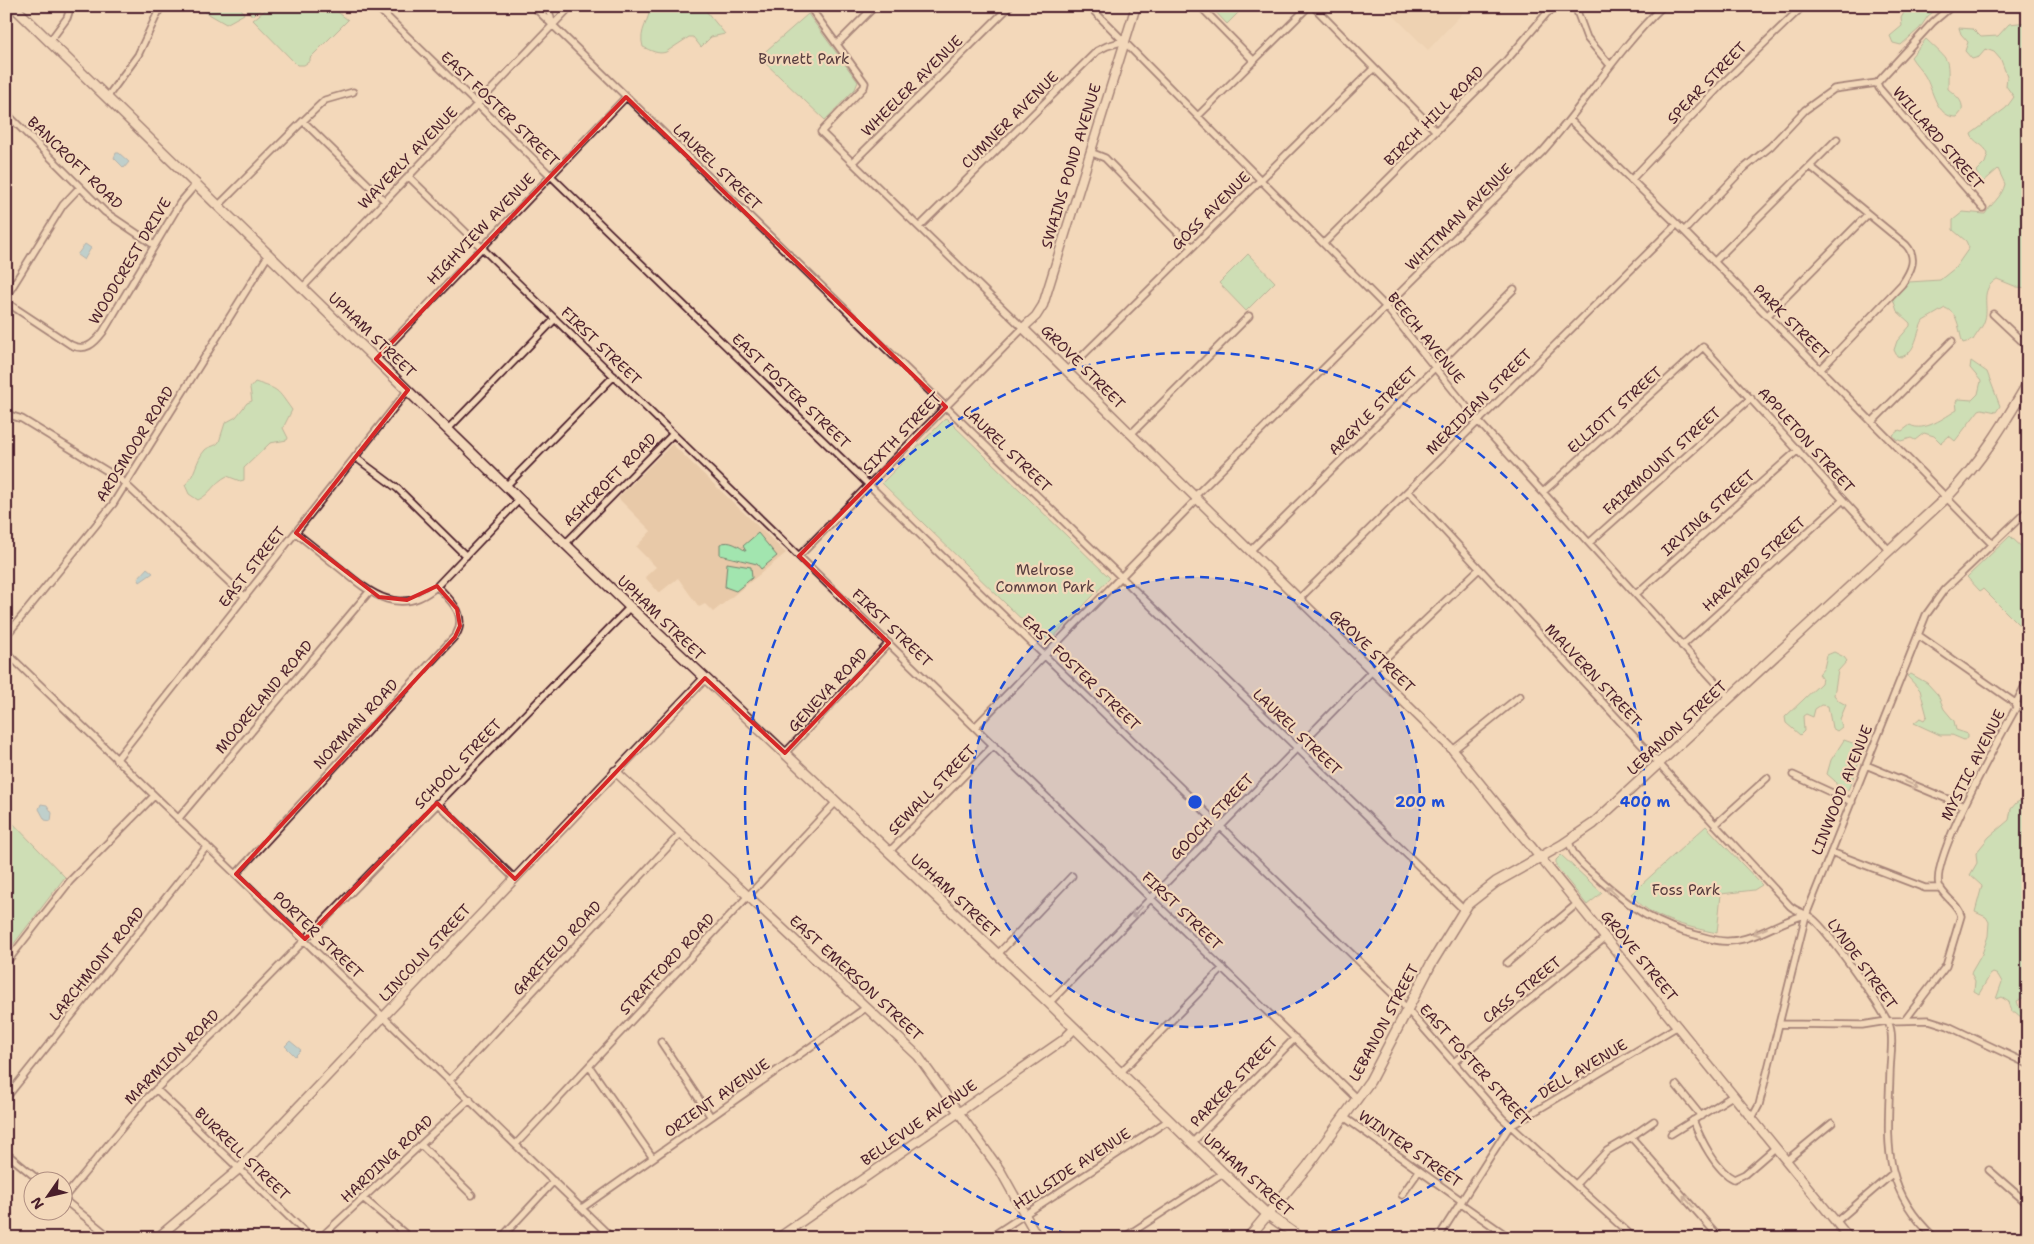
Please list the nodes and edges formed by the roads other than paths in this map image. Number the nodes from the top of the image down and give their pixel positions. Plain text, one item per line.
1 (13, 6) edge
2 (70, 6) edge
3 (161, 6) edge
4 (376, 6) edge
5 (533, 6) edge
6 (548, 6) edge
7 (571, 6) edge
8 (809, 6) edge
9 (875, 6) edge
10 (1010, 6) edge
11 (1089, 6) edge
12 (1136, 6) edge
13 (1200, 6) edge
14 (1311, 6) edge
15 (1560, 6) edge
16 (1575, 6) edge
17 (1663, 6) edge
18 (1803, 6) edge
19 (1952, 6) edge
20 (553, 25) junction
21 (50, 41) junction
22 (1124, 41) junction
23 (838, 44) junction
24 (1254, 61) junction
25 (1610, 65) junction
26 (1374, 68) junction
27 (1877, 83) junction
28 (353, 92) dead end
29 (108, 96) junction
30 (626, 97) junction
31 (477, 104) junction
32 (6, 113) edge
33 (1198, 116) junction
34 (1570, 120) junction
35 (303, 121) junction
36 (1436, 131) junction
37 (1837, 139) dead end
38 (1090, 152) junction
39 (853, 162) junction
40 (1810, 166) junction
41 (550, 175) junction
42 (408, 176) junction
43 (1261, 179) junction
44 (1631, 180) junction
45 (197, 183) junction
46 (79, 188) junction
47 (385, 201) junction
48 (219, 205) junction
49 (1983, 208) dead end
50 (1868, 214) junction
51 (1677, 224) junction
52 (919, 227) junction
53 (1684, 231) junction
54 (1324, 243) junction
55 (154, 245) junction
56 (481, 247) junction
57 (1192, 248) junction
58 (269, 254) junction
59 (1714, 262) junction
60 (303, 287) junction
61 (1514, 289) dead end
62 (6, 297) edge
63 (6, 302) edge
64 (1386, 307) junction
65 (1994, 314) dead end
66 (1249, 316) dead end
67 (1767, 316) junction
68 (556, 319) junction
69 (1024, 328) junction
70 (1952, 341) dead end
71 (1703, 346) joint
72 (2028, 347) edge
73 (376, 359) junction
74 (1435, 367) junction
75 (1820, 370) junction
76 (1068, 371) junction
77 (614, 376) junction
78 (2028, 382) edge
79 (408, 390) junction
80 (1751, 398) junction
81 (946, 407) junction
82 (6, 414) edge
83 (1478, 421) junction
84 (1872, 422) junction
85 (448, 429) junction
86 (673, 434) junction
87 (1131, 434) junction
88 (1798, 450) junction
89 (355, 456) junction
90 (125, 484) junction
91 (869, 485) junction
92 (506, 486) junction
93 (1408, 490) junction
94 (1543, 492) junction
95 (1947, 497) junction
96 (1196, 498) junction
97 (520, 499) junction
98 (1843, 500) junction
99 (2028, 510) edge
100 (296, 532) junction
101 (565, 544) junction
102 (1589, 544) junction
103 (1992, 544) junction
104 (1889, 550) junction
105 (1250, 551) junction
106 (466, 556) junction
107 (799, 556) junction
108 (1479, 569) junction
109 (1121, 577) junction
110 (437, 586) junction
111 (369, 592) junction
112 (1636, 594) junction
113 (245, 597) junction
114 (1299, 599) junction
115 (630, 607) junction
116 (1918, 635) junction
117 (6, 636) edge
118 (889, 643) junction
119 (1682, 646) junction
120 (6, 652) edge
121 (1046, 656) junction
122 (1372, 671) junction
123 (705, 678) junction
124 (2028, 680) edge
125 (1520, 696) dead end
126 (1730, 698) junction
127 (2016, 705) junction
128 (2028, 712) edge
129 (975, 727) junction
130 (994, 745) junction
131 (1296, 748) junction
132 (1453, 750) junction
133 (785, 754) junction
134 (116, 760) junction
135 (1658, 764) junction
136 (1866, 765) junction
137 (615, 771) junction
138 (1793, 775) dead end
139 (1767, 778) dead end
140 (154, 796) junction
141 (836, 802) junction
142 (1852, 802) junction
143 (437, 803) junction
144 (1964, 806) junction
145 (178, 819) junction
146 (1715, 825) junction
147 (1220, 827) junction
148 (681, 834) junction
149 (1569, 841) junction
150 (207, 846) junction
151 (889, 852) junction
152 (1831, 852) junction
153 (1540, 858) junction
154 (236, 874) junction
155 (1072, 876) dead end
156 (514, 879) junction
157 (1941, 888) junction
158 (748, 896) junction
159 (1151, 898) junction
160 (1578, 903) junction
161 (1464, 910) junction
162 (1806, 915) junction
163 (1606, 937) junction
164 (305, 939) junction
165 (997, 954) junction
166 (6, 963) edge
167 (1507, 964) dead end
168 (1223, 968) junction
169 (1049, 1004) junction
170 (867, 1007) junction
171 (1407, 1008) junction
172 (384, 1016) junction
173 (1905, 1020) junction
174 (1887, 1021) junction
175 (1780, 1024) junction
176 (1678, 1026) junction
177 (1075, 1028) junction
178 (1295, 1038) junction
179 (661, 1042) dead end
180 (1454, 1062) junction
181 (2028, 1064) edge
182 (589, 1066) junction
183 (1120, 1073) junction
184 (450, 1080) junction
185 (1676, 1085) dead end
186 (156, 1089) junction
187 (1734, 1094) junction
188 (6, 1098) edge
189 (470, 1099) junction
190 (1357, 1099) junction
191 (958, 1113) junction
192 (1701, 1116) junction
193 (711, 1117) junction
194 (1344, 1117) junction
195 (1752, 1118) junction
196 (1168, 1120) junction
197 (1694, 1120) junction
198 (1654, 1122) dead end
199 (1832, 1123) dead end
200 (1511, 1126) junction
201 (1671, 1134) dead end
202 (1631, 1137) junction
203 (1192, 1143) junction
204 (516, 1144) junction
205 (420, 1145) junction
206 (1776, 1147) junction
207 (6, 1153) edge
208 (653, 1158) junction
209 (1787, 1160) junction
210 (239, 1169) junction
211 (1989, 1170) dead end
212 (1419, 1171) junction
213 (30, 1172) edge
214 (1223, 1173) junction
215 (1892, 1174) junction
216 (554, 1181) junction
217 (1576, 1184) junction
218 (72, 1187) edge
219 (472, 1195) dead end
220 (1402, 1195) dead end
221 (363, 1198) junction
222 (1461, 1202) junction
223 (2028, 1204) edge
224 (72, 1206) edge
225 (582, 1208) junction
226 (1025, 1214) junction
227 (1268, 1215) junction
228 (1836, 1222) junction
229 (111, 1238) edge
230 (157, 1238) edge
231 (311, 1238) edge
232 (320, 1238) edge
233 (410, 1238) edge
234 (502, 1238) edge
235 (612, 1238) edge
236 (778, 1238) edge
237 (989, 1238) edge
238 (1038, 1238) edge
239 (1123, 1238) edge
240 (1248, 1238) edge
241 (1301, 1238) edge
242 (1438, 1238) edge
243 (1510, 1238) edge
244 (1634, 1238) edge
245 (1720, 1238) edge
246 (1849, 1238) edge
247 (1935, 1238) edge

1 - 21 main road, UPHAM STREET
2 - 21 street
3 - 29 street
4 - 31 street, EAST FOSTER STREET
5 - 20 street, LAUREL STREET
6 - 20 street
7 - 20 street, WAVERLY AVENUE
8 - 23 street
9 - 23 street
10 - 39 street, WHEELER AVENUE
11 - 22 street, BEECH AVENUE
12 - 22 street, SWAINS POND AVENUE
13 - 24 street
14 - 24 street
14 - 26 street
15 - 36 street, BIRCH HILL ROAD
16 - 25 street
17 - 25 street, WHITMAN AVENUE
18 - 44 street, SPEAR STREET
19 - 27 street
20 - 30 street, LAUREL STREET
20 - 31 street, WAVERLY AVENUE
21 - 29 main road, UPHAM STREET
22 - 33 street, BEECH AVENUE
22 - 38 street, SWAINS POND AVENUE
22 - 52 street, CUMNER AVENUE
23 - 39 street, GROVE STREET
24 - 33 street
25 - 34 street, WHITMAN AVENUE
26 - 36 street
26 - 43 street, GOSS AVENUE
27 - 49 street, WILLARD STREET
27 - 53 street
28 - 35 street
29 - 45 main road, UPHAM STREET
30 - 41 street, HIGHVIEW AVENUE
30 - 81 street, LAUREL STREET
31 - 41 street, EAST FOSTER STREET
31 - 42 street, WAVERLY AVENUE
32 - 46 street, BANCROFT ROAD
33 - 43 street, BEECH AVENUE
34 - 44 street, PARK STREET
34 - 64 street, WHITMAN AVENUE
35 - 47 street
35 - 48 street
36 - 54 street, BIRCH HILL ROAD
37 - 40 street
38 - 57 street
38 - 69 street, SWAINS POND AVENUE
39 - 52 street, GROVE STREET
40 - 50 street
40 - 59 street
41 - 56 street, HIGHVIEW AVENUE
41 - 91 street, EAST FOSTER STREET
42 - 47 street, WAVERLY AVENUE
42 - 56 street, FIRST STREET
43 - 54 street, BEECH AVENUE
43 - 57 street, GOSS AVENUE
44 - 51 street, PARK STREET
45 - 48 main road, UPHAM STREET
45 - 55 street, WOODCREST DRIVE
46 - 55 street, BANCROFT ROAD
46 - 62 street
47 - 60 street, WAVERLY AVENUE
48 - 58 main road, UPHAM STREET
50 - 67 street
50 - 75 street
51 - 53 street, PARK STREET
51 - 83 street, MERIDIAN STREET
52 - 69 street, GROVE STREET
53 - 59 street, PARK STREET
54 - 64 street, BEECH AVENUE
55 - 63 street, WOODCREST DRIVE
56 - 68 street, FIRST STREET
56 - 73 street, HIGHVIEW AVENUE
57 - 76 street, GOSS AVENUE
58 - 60 main road, UPHAM STREET
58 - 90 street, ARDSMOOR ROAD
59 - 67 street, PARK STREET
60 - 73 main road, UPHAM STREET
61 - 74 street, ARGYLE STREET
64 - 74 street, BEECH AVENUE
64 - 96 street, WHITMAN AVENUE
65 - 72 street
66 - 87 street
67 - 75 street, PARK STREET
68 - 77 street, FIRST STREET
68 - 85 street
69 - 76 street, GROVE STREET
69 - 81 street, SIXTH STREET
70 - 84 street
71 - 80 street, APPLETON STREET
71 - 94 street, ELLIOTT STREET
73 - 79 main road, UPHAM STREET
74 - 83 street, BEECH AVENUE
74 - 105 street, ARGYLE STREET
75 - 84 street, PARK STREET
76 - 87 street, GROVE STREET
77 - 86 street, FIRST STREET
77 - 92 street
78 - 95 main road, LEBANON STREET
79 - 85 main road, UPHAM STREET
79 - 89 street, EAST STREET
80 - 88 street, APPLETON STREET
80 - 102 street, FAIRMOUNT STREET
81 - 91 street, SIXTH STREET
81 - 109 street, LAUREL STREET
82 - 90 street
83 - 93 street, MERIDIAN STREET
83 - 94 street, BEECH AVENUE
84 - 95 street, PARK STREET
85 - 92 main road, UPHAM STREET
86 - 101 street, ASHCROFT ROAD
86 - 107 street, FIRST STREET
87 - 96 street, GROVE STREET
88 - 98 street, APPLETON STREET
88 - 112 street, IRVING STREET
89 - 100 street, EAST STREET
89 - 106 street
90 - 113 street
90 - 117 street, ARDSMOOR ROAD
91 - 107 street, SIXTH STREET
91 - 121 street, EAST FOSTER STREET
92 - 97 main road, UPHAM STREET
93 - 108 street, MALVERN STREET
93 - 114 street, MERIDIAN STREET
94 - 102 street, BEECH AVENUE
95 - 103 street, PARK STREET
95 - 104 main road, LEBANON STREET
96 - 105 street, GROVE STREET
96 - 109 street, WHITMAN AVENUE
97 - 101 main road, UPHAM STREET
97 - 106 street
98 - 104 street, APPLETON STREET
98 - 119 street, HARVARD STREET
99 - 103 street, LINWOOD AVENUE
100 - 111 street
100 - 113 street, EAST STREET
101 - 115 main road, UPHAM STREET
102 - 112 street, BEECH AVENUE
103 - 116 street, LINWOOD AVENUE
104 - 126 main road, LEBANON STREET
105 - 114 street, GROVE STREET
106 - 110 street
107 - 118 street, FIRST STREET
108 - 122 street, GOOCH STREET
108 - 135 street, MALVERN STREET
109 - 121 street, WHITMAN AVENUE
109 - 131 street, LAUREL STREET
110 - 111 street
110 - 154 street, NORMAN ROAD
111 - 145 street, MOORELAND ROAD
112 - 119 street, BEECH AVENUE
113 - 134 street, EAST STREET
114 - 122 street, GROVE STREET
115 - 123 main road, UPHAM STREET
115 - 143 street, SCHOOL STREET
116 - 127 street
116 - 136 street, LINWOOD AVENUE
118 - 129 street, FIRST STREET
118 - 133 street, GENEVA ROAD
119 - 126 street, BEECH AVENUE
120 - 134 street, PORTER STREET
121 - 129 street, WHITMAN AVENUE
121 - 147 street, EAST FOSTER STREET
122 - 131 street, GOOCH STREET
122 - 132 street, GROVE STREET
123 - 133 main road, UPHAM STREET
123 - 137 street, LINCOLN STREET
124 - 127 street, MYSTIC AVENUE
125 - 132 street
126 - 135 main road, LEBANON STREET
127 - 128 street
127 - 144 street, MYSTIC AVENUE
129 - 130 street, FIRST STREET
130 - 151 street, SEWALL STREET
130 - 159 street, FIRST STREET
131 - 147 street, GOOCH STREET
131 - 161 street, LAUREL STREET
132 - 153 street, GROVE STREET
133 - 141 main road, UPHAM STREET
134 - 140 street, PORTER STREET
135 - 146 street, MALVERN STREET
135 - 149 main road, LEBANON STREET
136 - 142 street, LINWOOD AVENUE
136 -> 144 street
137 - 148 street, EAST EMERSON STREET
137 - 156 street, LINCOLN STREET
138 - 142 street
139 - 146 street
140 - 145 street, PORTER STREET
140 - 166 street
141 - 151 main road, UPHAM STREET
141 - 158 street, STRATFORD ROAD
142 - 152 street, LINWOOD AVENUE
143 - 156 street
143 - 164 street, SCHOOL STREET
144 - 157 street, MYSTIC AVENUE
145 - 150 street, PORTER STREET
146 - 162 street, MALVERN STREET
147 - 159 street, GOOCH STREET
147 - 171 street, EAST FOSTER STREET
148 - 158 street, EAST EMERSON STREET
148 - 184 street, GARFIELD ROAD
149 - 153 main road, LEBANON STREET
162 -> 149 street, LYNDE STREET
150 - 154 street, PORTER STREET
150 - 188 street, LARCHMONT ROAD
151 - 165 main road, UPHAM STREET
152 - 157 street
152 - 162 street, LINWOOD AVENUE
153 - 160 street, GROVE STREET
153 - 161 main road, LEBANON STREET
154 - 164 street, PORTER STREET
155 - 165 street
156 - 172 street, LINCOLN STREET
157 - 173 street
158 - 170 street, EAST EMERSON STREET
158 - 182 street, STRATFORD ROAD
159 - 168 street, FIRST STREET
159 -> 169 street, GOOCH STREET
160 - 163 street, GROVE STREET
160 - 167 street
161 - 171 main road, LEBANON STREET
162 - 174 street, LYNDE STREET
162 - 175 street, LINWOOD AVENUE
163 - 176 street, GROVE STREET
163 - 180 street, CASS STREET
164 - 172 street, PORTER STREET
164 - 186 street, MARMION ROAD
165 - 169 main road, UPHAM STREET
168 - 178 street, FIRST STREET
168 - 183 street
169 - 177 main road, UPHAM STREET
170 - 191 street, EAST EMERSON STREET
170 - 193 street, ORIENT AVENUE
171 - 180 street, EAST FOSTER STREET
171 - 190 main road, LEBANON STREET
172 - 184 street, PORTER STREET
172 - 210 street, LINCOLN STREET
173 - 174 street
173 - 181 street
174 - 175 street
174 - 215 street, LYNDE STREET
175 - 195 street, LINWOOD AVENUE
176 - 187 street, GROVE STREET
176 - 200 street, DELL AVENUE
177 - 183 main road, UPHAM STREET
177 - 191 street, BELLEVUE AVENUE
178 - 190 street, FIRST STREET
178 - 203 street, PARKER STREET
179 - 193 street
180 - 200 street, EAST FOSTER STREET
182 - 204 street, STRATFORD ROAD
182 - 208 street
183 - 196 main road, UPHAM STREET
184 - 189 street, PORTER STREET
185 - 192 street
186 - 210 street, BURRELL STREET
186 - 218 street, MARMION ROAD
187 - 192 street
187 - 195 street, GROVE STREET
189 - 204 street, PORTER STREET
189 - 205 street, HARDING ROAD
190 - 194 main road, LEBANON STREET
191 - 226 street, EAST EMERSON STREET
191 - 236 street, BELLEVUE AVENUE
192 - 197 street
193 - 208 street, ORIENT AVENUE
194 - 212 street, WINTER STREET
194 - 227 main road, LEBANON STREET
195 - 206 street, GROVE STREET
196 - 203 main road, UPHAM STREET
196 - 226 street, HILLSIDE AVENUE
197 - 201 street
197 - 206 street
198 - 202 street
199 - 209 street
200 - 217 street, EAST FOSTER STREET
200 - 222 street, DELL AVENUE
202 - 217 street
245 -> 202 street
203 - 214 main road, UPHAM STREET
204 - 216 street, PORTER STREET
205 - 219 street
205 - 221 street, HARDING ROAD
206 - 209 street, GROVE STREET
207 - 213 street
208 - 225 street, ORIENT AVENUE
209 - 228 street, GROVE STREET
210 - 230 street, LINCOLN STREET
210 - 231 street, BURRELL STREET
211 - 223 street
212 - 220 street
212 - 222 street, WINTER STREET
214 - 227 main road, UPHAM STREET
214 - 239 street
215 - 228 street
215 - 247 street, LYNDE STREET
216 - 225 street, PORTER STREET
216 - 234 street
217 - 244 street, EAST FOSTER STREET
221 - 232 street, HARDING ROAD
221 - 233 street
222 - 242 street, DELL AVENUE
222 - 243 street, WINTER STREET
224 - 229 street
225 - 235 street, PORTER STREET
226 - 237 street, HILLSIDE AVENUE
226 - 238 street, EAST EMERSON STREET
227 - 240 main road, LEBANON STREET
227 - 241 main road, UPHAM STREET
228 - 246 street, GROVE STREET

